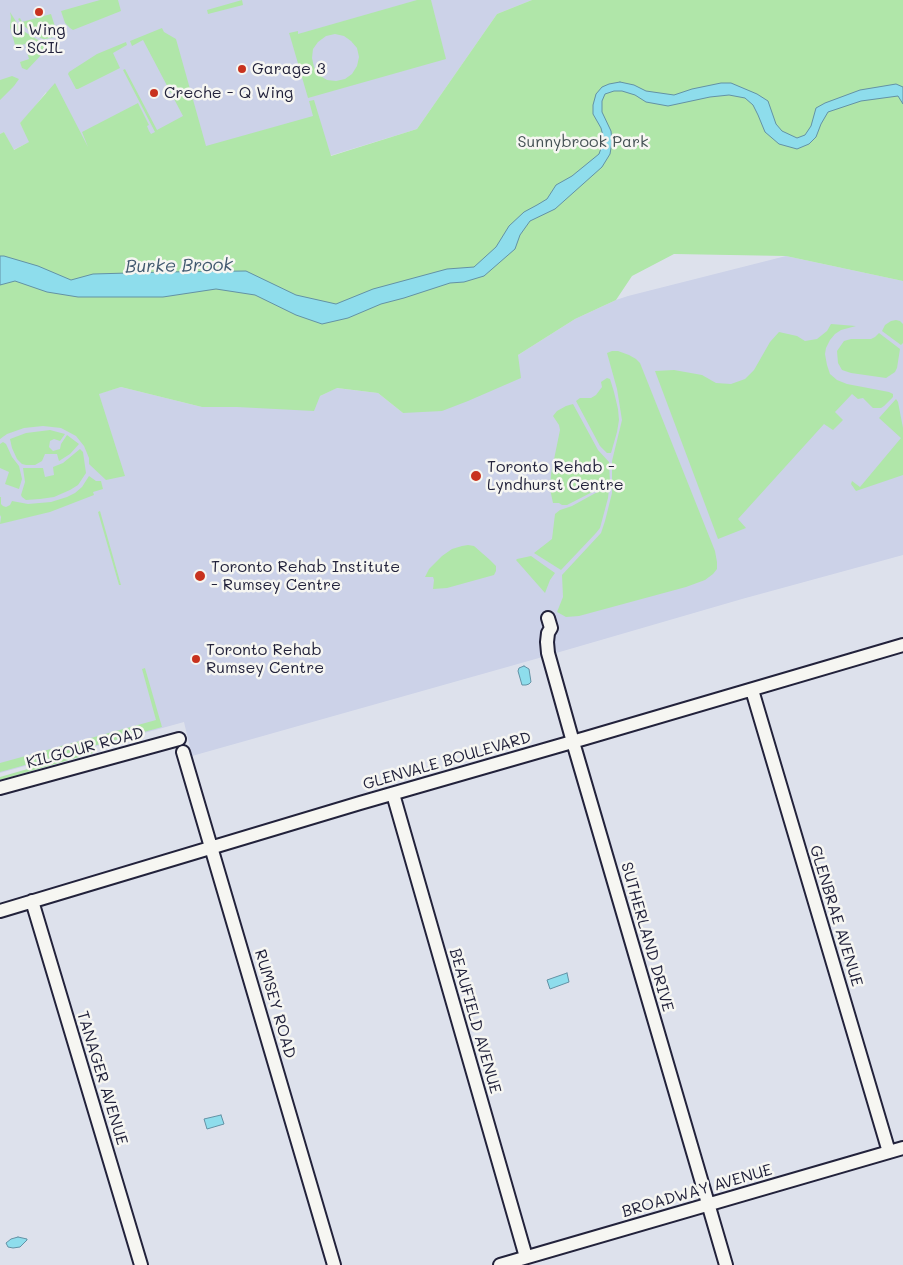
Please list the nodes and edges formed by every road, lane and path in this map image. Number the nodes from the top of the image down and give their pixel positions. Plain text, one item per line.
1 (548, 618) dead end
2 (903, 645) edge
3 (752, 690) junction
4 (179, 738) dead end
5 (573, 742) junction
6 (183, 752) dead end
7 (0, 788) edge
8 (393, 794) junction
9 (212, 847) junction
10 (32, 901) junction
11 (0, 910) edge
12 (903, 1148) edge
13 (889, 1152) junction
14 (709, 1204) junction
15 (526, 1257) junction
16 (141, 1265) edge
17 (334, 1265) edge
18 (500, 1265) edge
19 (726, 1265) edge

1 - 5 street, SUTHERLAND DRIVE
2 - 3 street, GLENVALE BOULEVARD
3 - 5 street, GLENVALE BOULEVARD
3 - 13 street, GLENBRAE AVENUE
4 - 7 street, KILGOUR ROAD
5 - 8 street, GLENVALE BOULEVARD
5 - 14 street, SUTHERLAND DRIVE
6 - 9 street, RUMSEY ROAD
8 - 9 street, GLENVALE BOULEVARD
8 - 15 street, BEAUFIELD AVENUE
9 - 10 street, GLENVALE BOULEVARD
9 - 17 street, RUMSEY ROAD
10 - 11 street, GLENVALE BOULEVARD
10 - 16 street, TANAGER AVENUE
12 - 13 street, BROADWAY AVENUE
13 - 14 street, BROADWAY AVENUE
14 - 15 street, BROADWAY AVENUE
14 - 19 street, SUTHERLAND DRIVE
15 - 18 street, BROADWAY AVENUE

